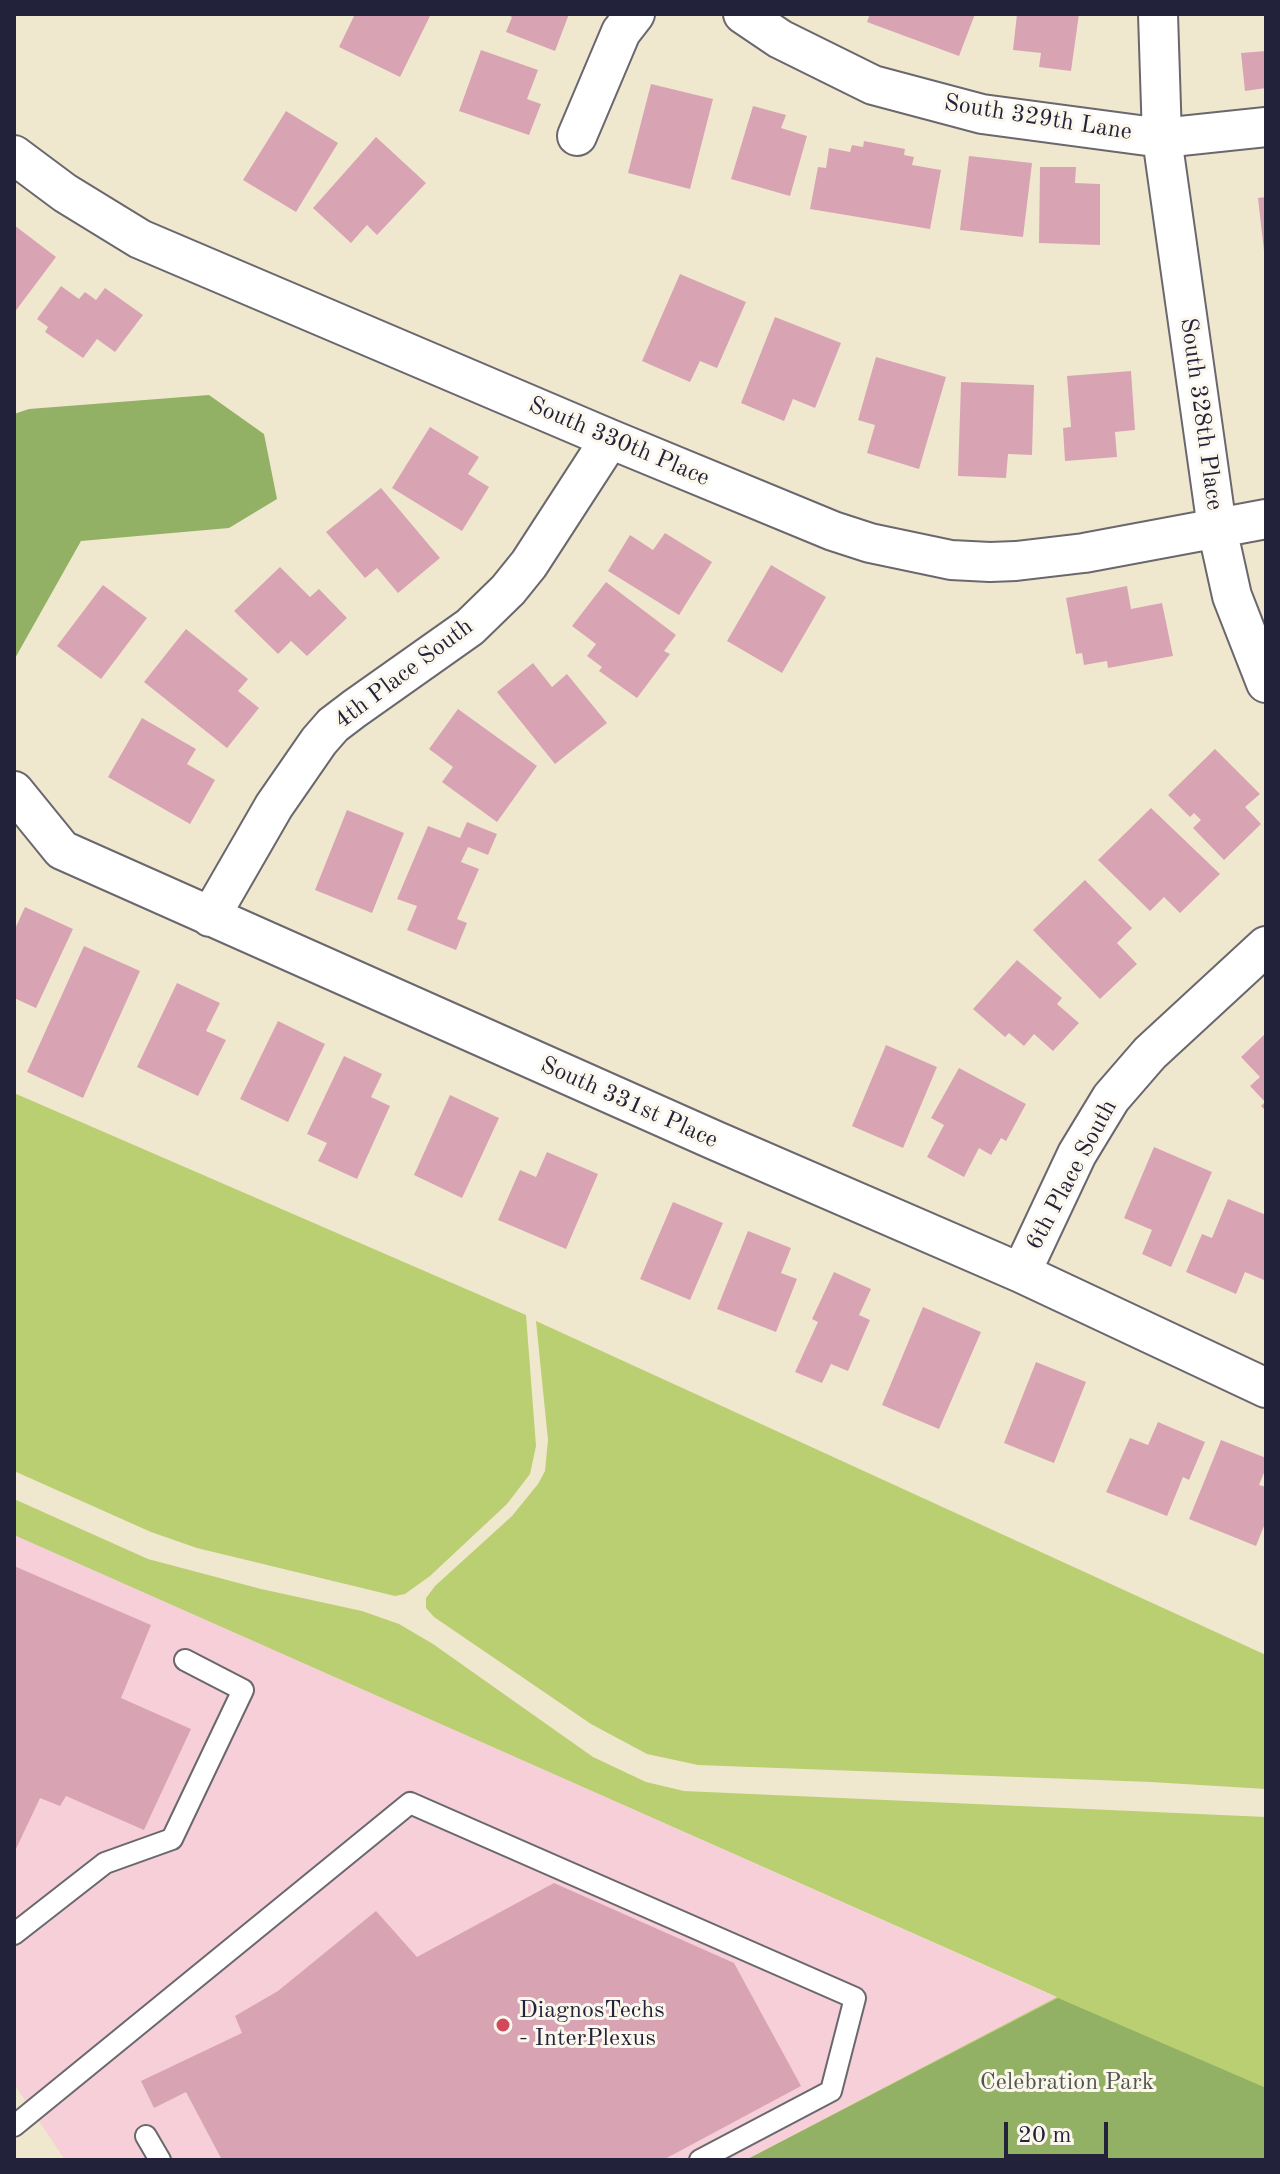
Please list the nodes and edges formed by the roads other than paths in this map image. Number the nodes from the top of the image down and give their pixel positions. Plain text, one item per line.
1 (635, 14) edge
2 (743, 14) edge
3 (1158, 14) edge
4 (1266, 127) edge
5 (577, 136) dead end
6 (1162, 138) junction
7 (14, 155) edge
8 (610, 439) junction
9 (1266, 519) edge
10 (1217, 528) junction
11 (1266, 683) edge
12 (14, 791) edge
13 (210, 917) junction
14 (1266, 946) edge
15 (1021, 1273) junction
16 (1266, 1388) edge
17 (185, 1660) dead end
18 (14, 1934) edge
19 (14, 2126) edge
20 (146, 2136) dead end
21 (160, 2160) edge
22 (700, 2160) edge

1 - 5 street
2 - 6 street, South 329th Lane
3 - 6 street, South 328th Place
4 - 6 street
6 - 10 street, South 328th Place
7 - 8 street, South 330th Place
8 - 10 street, South 330th Place
8 - 13 street, 4th Place South
9 - 10 street, South 330th Place
10 - 11 street, South 328th Place
12 - 13 street, South 331st Place
13 - 15 street, South 331st Place
14 - 15 street, 6th Place South
15 - 16 street, South 331st Place
17 - 18 lane
19 - 22 lane
20 - 21 lane

